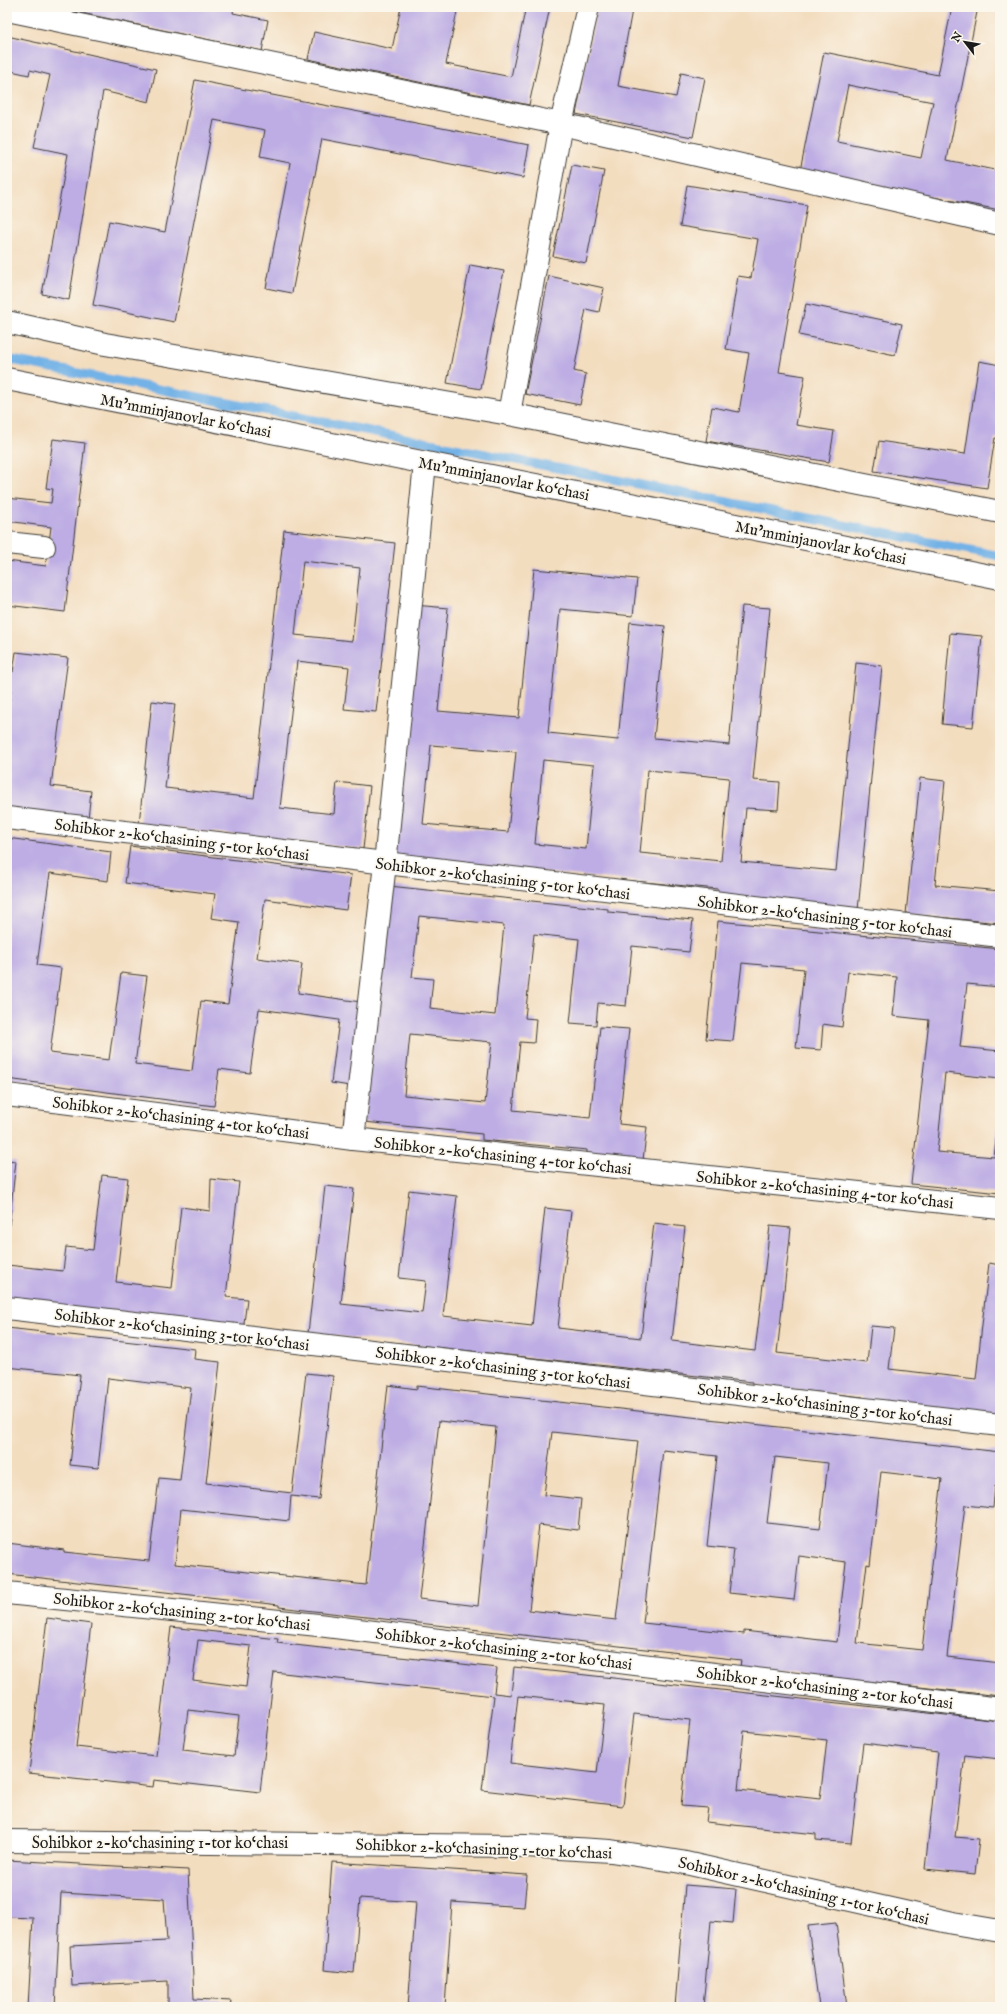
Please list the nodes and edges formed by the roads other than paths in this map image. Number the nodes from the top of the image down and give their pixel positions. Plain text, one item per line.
1 (588, 7) edge
2 (7, 10) edge
3 (561, 124) junction
4 (1000, 224) edge
5 (7, 322) edge
6 (7, 380) edge
7 (509, 414) junction
8 (425, 463) junction
9 (1000, 512) edge
10 (7, 543) edge
11 (44, 547) dead end
12 (1000, 578) edge
13 (7, 818) edge
14 (385, 864) junction
15 (1000, 936) edge
16 (7, 1095) edge
17 (353, 1139) junction
18 (1000, 1208) edge
19 (7, 1308) edge
20 (1000, 1425) edge
21 (7, 1592) edge
22 (1000, 1708) edge
23 (7, 1841) edge
24 (1000, 1931) edge

1 - 3 street
2 - 3 street
3 - 4 street
3 - 7 street
5 - 7 street
6 - 8 street, Mu’mminjanovlar ko‘chasi
7 - 9 street
8 - 12 street, Mu’mminjanovlar ko‘chasi
8 - 14 street
10 - 11 street
13 - 14 street, Sohibkor 2-ko‘chasining 5-tor ko‘chasi
14 - 15 street, Sohibkor 2-ko‘chasining 5-tor ko‘chasi
14 - 17 street
16 - 17 street, Sohibkor 2-ko‘chasining 4-tor ko‘chasi
17 - 18 street, Sohibkor 2-ko‘chasining 4-tor ko‘chasi
19 - 20 street, Sohibkor 2-ko‘chasining 3-tor ko‘chasi
21 - 22 street, Sohibkor 2-ko‘chasining 2-tor ko‘chasi
23 - 24 street, Sohibkor 2-ko‘chasining 1-tor ko‘chasi

